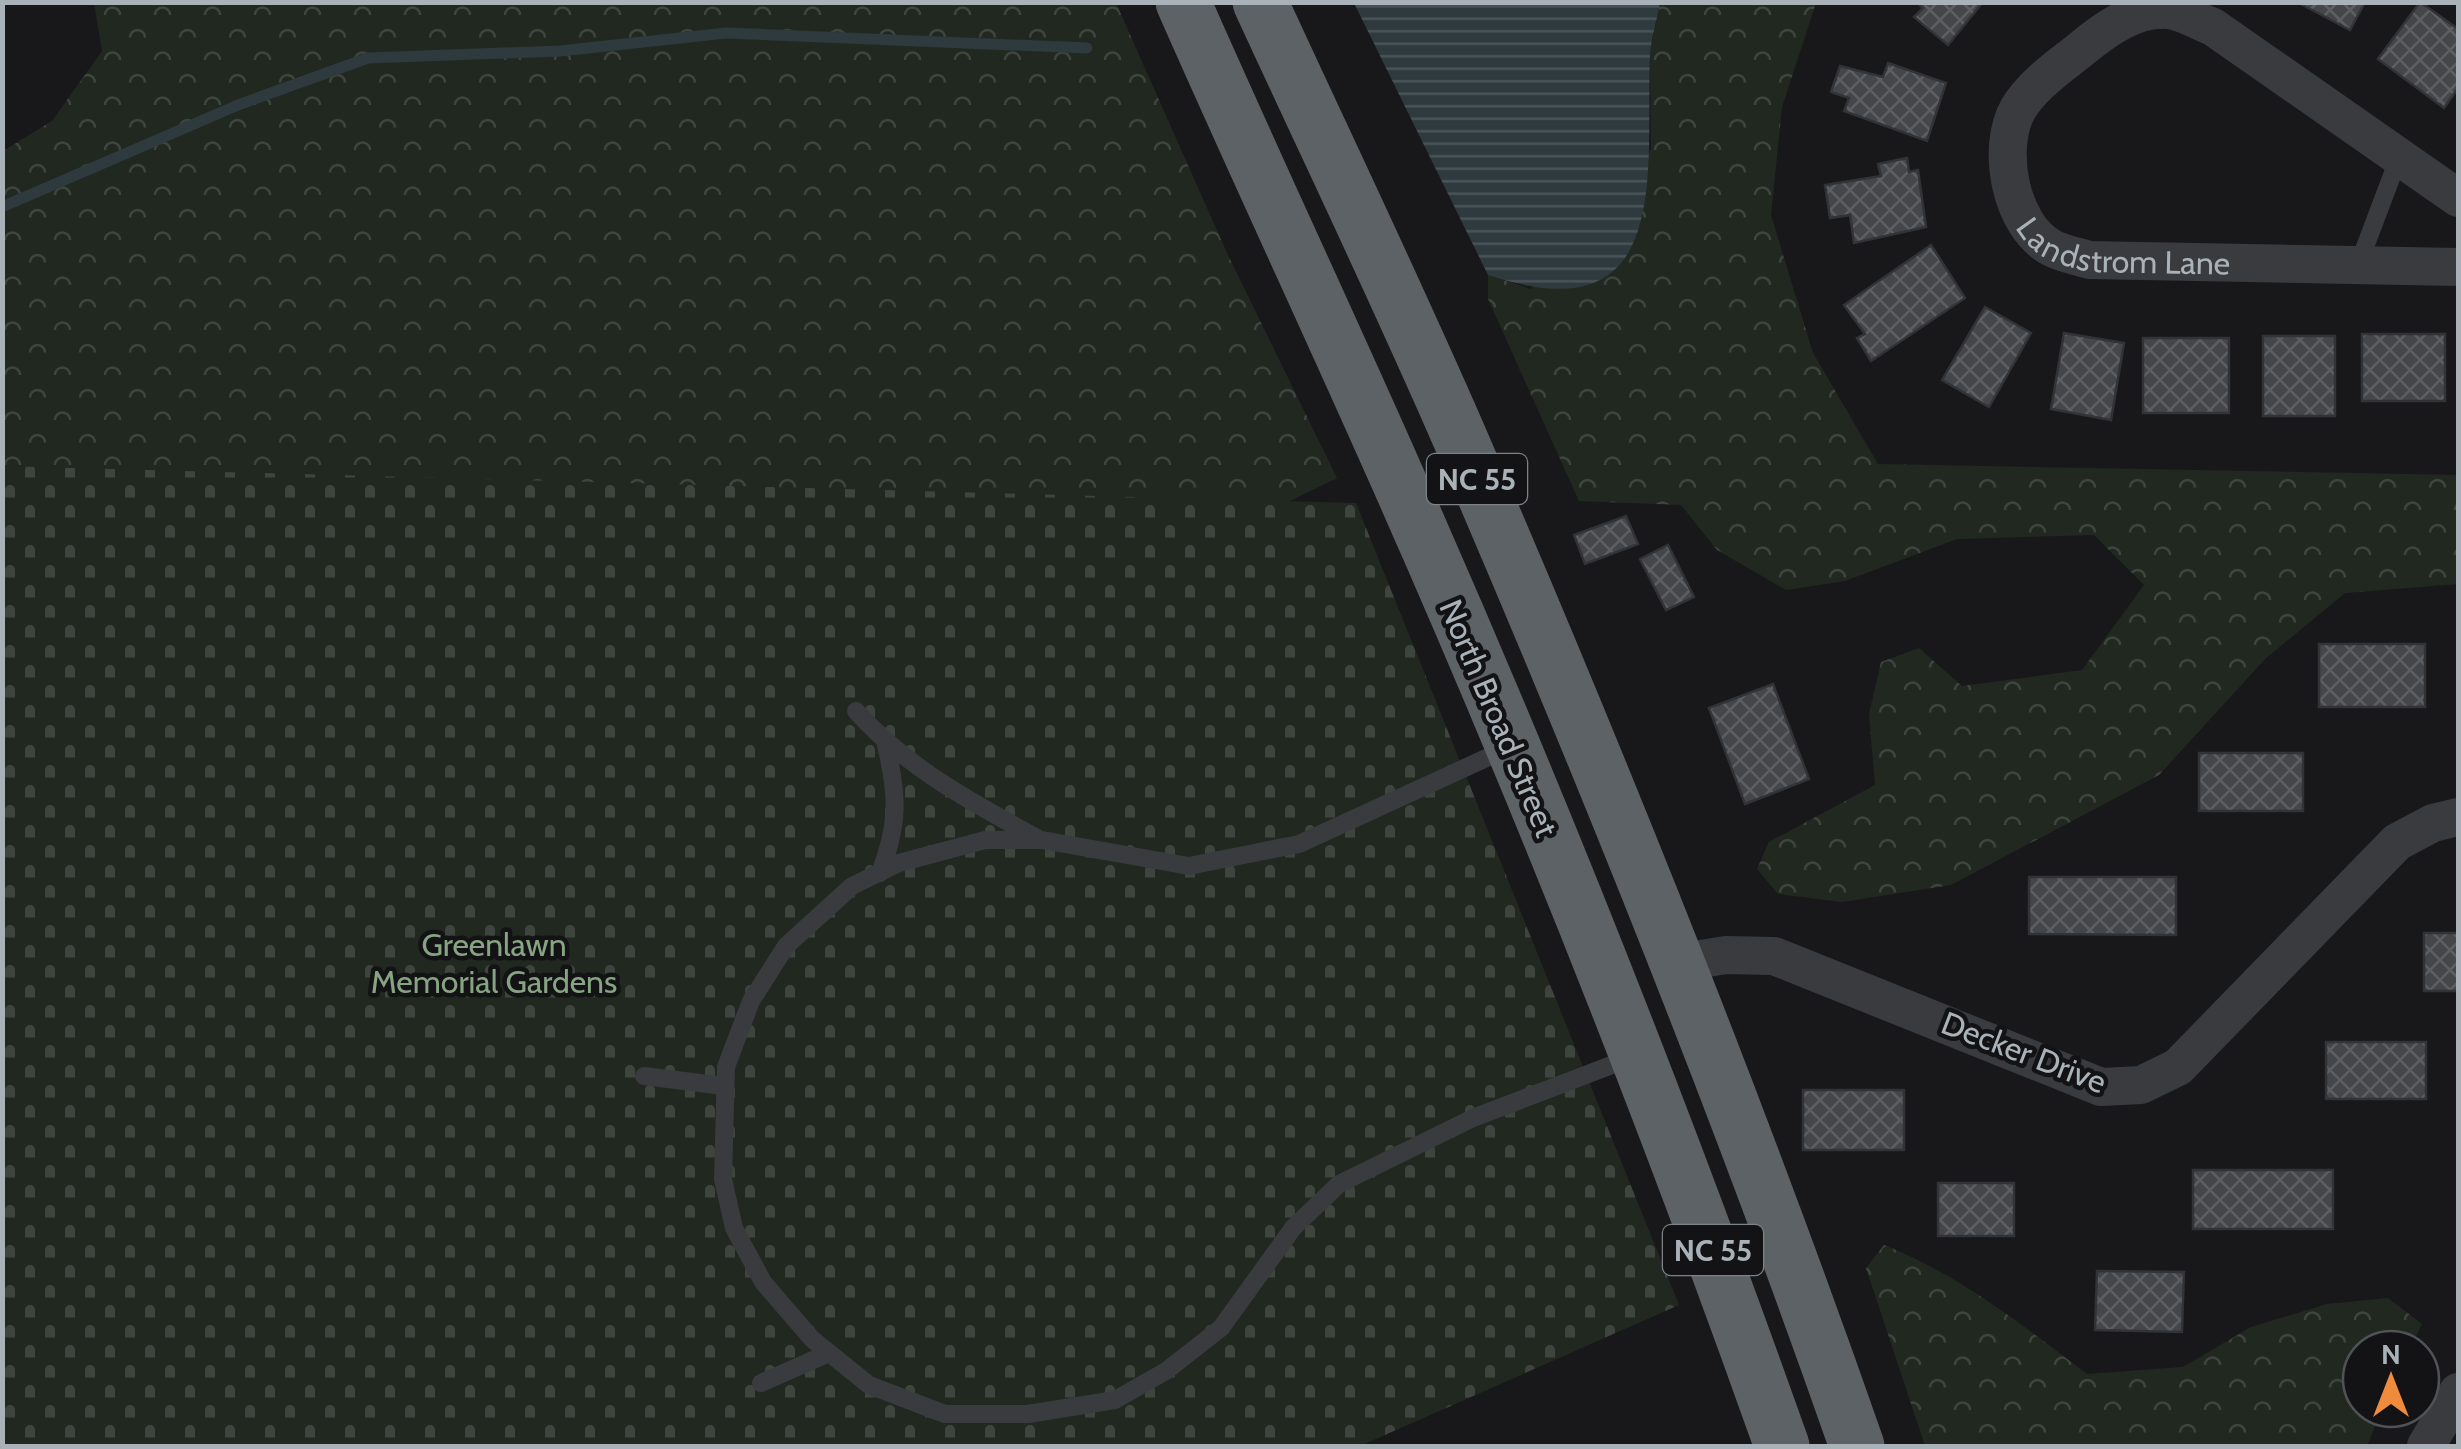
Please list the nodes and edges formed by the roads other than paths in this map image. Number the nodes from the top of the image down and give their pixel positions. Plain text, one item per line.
1 (1183, 2) edge
2 (1260, 2) edge
3 (2399, 157) junction
4 (2458, 198) edge
5 (2359, 263) junction
6 (2458, 267) edge
7 (856, 711) dead end
8 (886, 745) junction
9 (1511, 747) junction
10 (2458, 818) edge
11 (1042, 840) junction
12 (880, 873) junction
13 (1676, 963) junction
14 (1638, 1056) junction
15 (644, 1076) dead end
16 (724, 1086) junction
17 (829, 1352) junction
18 (761, 1383) dead end
19 (2458, 1392) edge
20 (1782, 1446) edge
21 (1857, 1446) edge
22 (2426, 1446) edge

1 - 9 highway, North Broad Street / NC 55
2 - 13 highway, NC 55
3 - 4 street, Landstrom Lane
3 - 5 lane
3 - 5 street, Landstrom Lane
5 - 6 street, Landstrom Lane
7 - 8 lane
8 - 11 lane
8 - 12 lane
9 - 11 lane
9 - 14 highway, North Broad Street / NC 55
10 - 13 street, Decker Drive
11 - 12 lane
12 - 16 lane
13 - 21 highway, NC 55
14 - 17 lane
14 - 20 highway, North Broad Street / NC 55
15 - 16 lane
16 - 17 lane
17 - 18 lane
19 - 22 street

